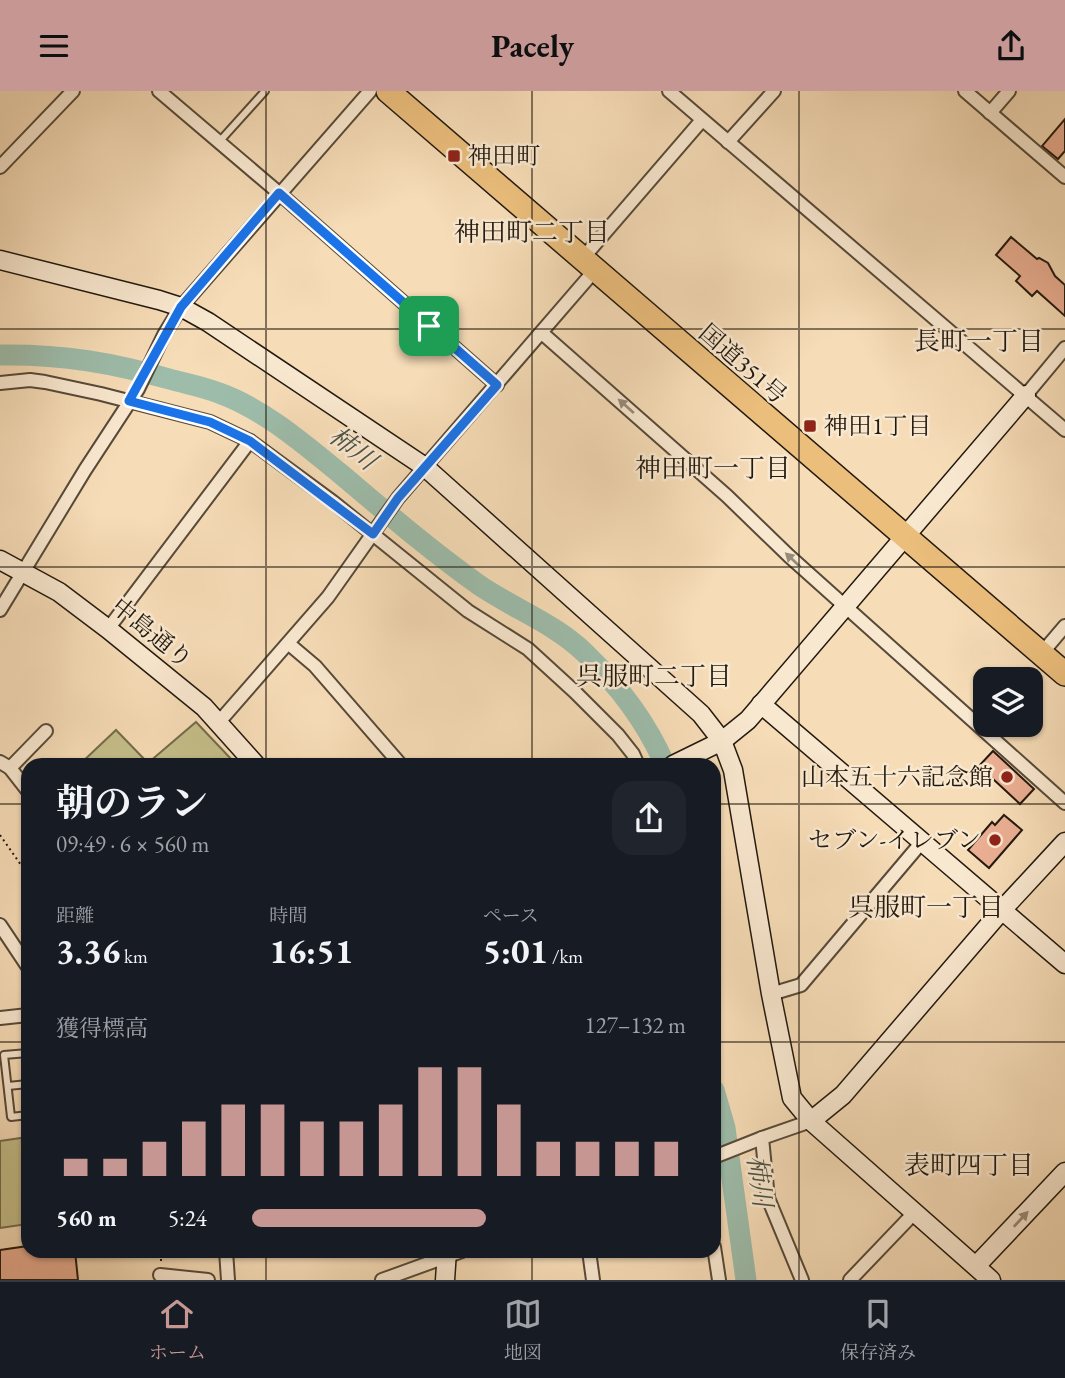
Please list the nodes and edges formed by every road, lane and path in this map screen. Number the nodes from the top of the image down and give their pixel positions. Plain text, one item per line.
1 (73, 91) edge
2 (159, 91) edge
3 (265, 91) edge
4 (370, 91) edge
5 (388, 91) edge
6 (669, 91) edge
7 (774, 91) edge
8 (965, 91) edge
9 (1009, 91) edge
10 (990, 113) junction
11 (702, 120) junction
12 (219, 142) junction
13 (728, 142) junction
14 (0, 167) edge
15 (1065, 177) edge
16 (279, 193) junction
17 (0, 260) edge
18 (589, 264) junction
19 (181, 307) junction
20 (542, 333) junction
21 (1065, 348) edge
22 (0, 383) edge
23 (497, 385) junction
24 (1026, 395) junction
25 (129, 401) junction
26 (1065, 430) edge
27 (250, 441) junction
28 (425, 467) junction
29 (375, 531) junction
30 (903, 537) junction
31 (0, 560) edge
32 (23, 571) junction
33 (844, 606) junction
34 (0, 610) edge
35 (1065, 626) edge
36 (108, 629) junction
37 (289, 644) junction
38 (1042, 653) junction
39 (1065, 674) edge
40 (761, 704) junction
41 (219, 722) junction
42 (46, 731) dead end
43 (722, 741) junction
44 (250, 758) edge
45 (395, 758) edge
46 (635, 758) edge
47 (685, 758) edge
48 (5, 765) edge
49 (21, 783) edge
50 (1065, 803) edge
51 (0, 835) edge
52 (1065, 842) edge
53 (921, 843) junction
54 (21, 865) edge
55 (1002, 910) junction
56 (0, 925) edge
57 (21, 956) edge
58 (1065, 964) edge
59 (771, 994) junction
60 (21, 1015) edge
61 (0, 1018) edge
62 (21, 1053) edge
63 (21, 1085) edge
64 (8, 1086) junction
65 (21, 1116) edge
66 (811, 1121) junction
67 (762, 1138) junction
68 (721, 1154) edge
69 (1065, 1172) edge
70 (916, 1211) junction
71 (229, 1258) edge
72 (439, 1258) edge
73 (451, 1258) edge
74 (590, 1258) edge
75 (716, 1258) edge
76 (976, 1266) junction
77 (160, 1275) dead end
78 (208, 1280) edge
79 (228, 1280) edge
80 (382, 1280) edge
81 (444, 1280) edge
82 (593, 1280) edge
83 (719, 1280) edge
84 (802, 1280) edge
85 (850, 1280) edge
86 (991, 1280) edge

1 - 14 street
2 - 12 street
3 - 12 lane
4 - 16 street
5 - 18 highway, 国道351号
6 - 11 street
7 - 13 street
8 - 10 street
9 - 10 street
10 - 15 street
11 - 13 street
11 - 18 street
12 - 16 street
13 - 24 street
16 - 19 street
16 - 23 street
17 - 19 street
18 - 20 street
18 - 30 highway, 国道351号
19 - 25 street
19 - 28 street
20 - 23 street
33 -> 20 street
21 - 24 street
22 - 25 street
23 - 28 street
24 - 26 street
24 - 30 street
25 - 27 street
25 - 32 street
27 - 29 street
27 - 36 street
28 - 29 street
28 - 43 street
29 - 37 street
29 - 46 street
30 - 33 street
30 - 38 highway, 国道351号
31 - 32 street, 中島通り
32 - 34 street
32 - 36 street, 中島通り
33 - 40 street
33 - 50 street
35 - 38 street
36 - 41 street, 中島通り
37 - 41 street
37 - 45 street
38 - 39 highway, 国道351号
40 - 43 street
40 - 53 street
41 - 44 street, 中島通り
42 - 48 street
43 - 47 street
43 - 59 street
48 - 49 street
51 - 54 path
52 - 55 street
53 - 55 street
53 - 59 street
55 - 58 street
55 - 66 street
56 - 57 street
59 - 66 street
60 - 61 street
62 - 64 lane
63 - 64 lane
64 - 65 lane
66 - 67 street
66 - 70 street
67 - 68 street
67 - 84 street
76 -> 69 street
70 - 76 street
70 - 85 street
71 - 79 street
72 - 80 street
73 - 81 street
74 - 82 street
75 - 83 street
76 - 86 street
77 - 78 street

